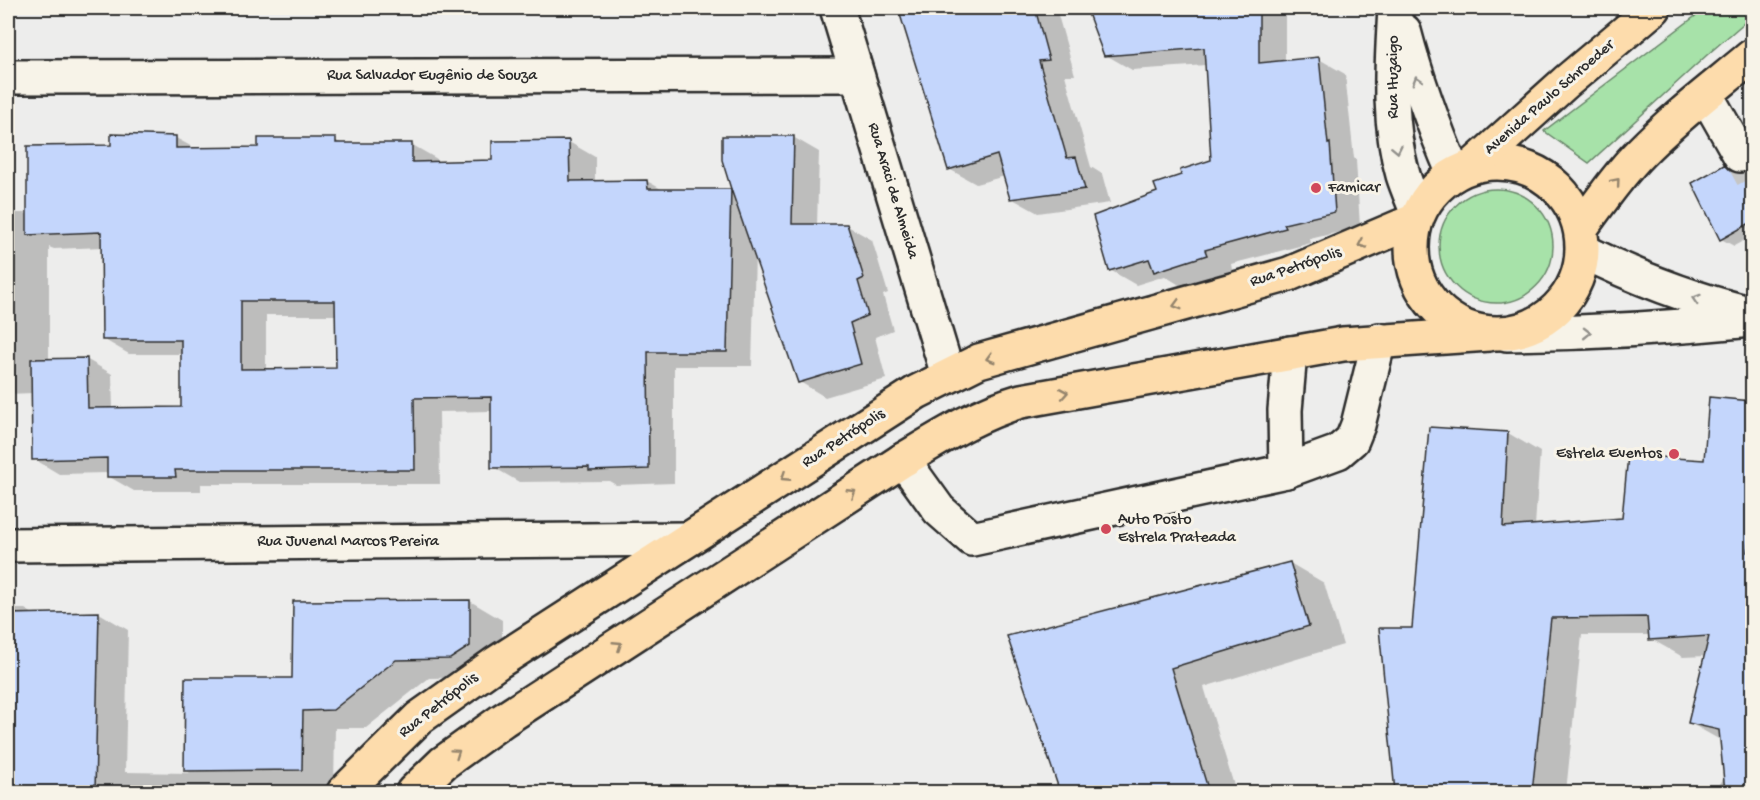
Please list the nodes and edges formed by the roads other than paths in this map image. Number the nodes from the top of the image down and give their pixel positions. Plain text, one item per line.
1 (837, 8) edge
2 (1396, 8) edge
3 (1654, 8) edge
4 (1752, 56) edge
5 (857, 75) junction
6 (8, 77) edge
7 (1706, 95) junction
8 (1740, 155) tunnel mouth
9 (1464, 169) junction
10 (1417, 217) junction
11 (1582, 239) junction
12 (1752, 315) edge
13 (1752, 320) edge
14 (1498, 334) junction
15 (1379, 340) junction
16 (1290, 353) junction
17 (948, 375) junction
18 (903, 460) junction
19 (1286, 471) junction
20 (688, 539) junction
21 (8, 544) edge
22 (344, 792) edge
23 (412, 792) edge

1 - 5 street, Rua Araci de Almeida
9 -> 2 street, Rua Ituzaigo
2 -> 10 street, Rua Ituzaigo
3 - 9 main road, Avenida Paulo Schroeder
4 - 7 main road
5 - 6 street, Rua Salvador Eugênio de Souza
5 - 17 street, Rua Araci de Almeida
7 - 8 street
11 -> 7 main road
9 - 10 main road
9 - 11 main road
10 - 14 main road
10 -> 17 main road, Rua Petrópolis
12 -> 11 street
11 - 14 main road
14 -> 13 street
14 - 15 main road
15 - 16 main road
15 - 19 street
18 -> 16 main road
16 - 19 street
17 -> 20 main road, Rua Petrópolis
18 - 19 street
23 -> 18 main road
20 - 21 street, Rua Juvenal Marcos Pereira
20 - 22 main road, Rua Petrópolis

